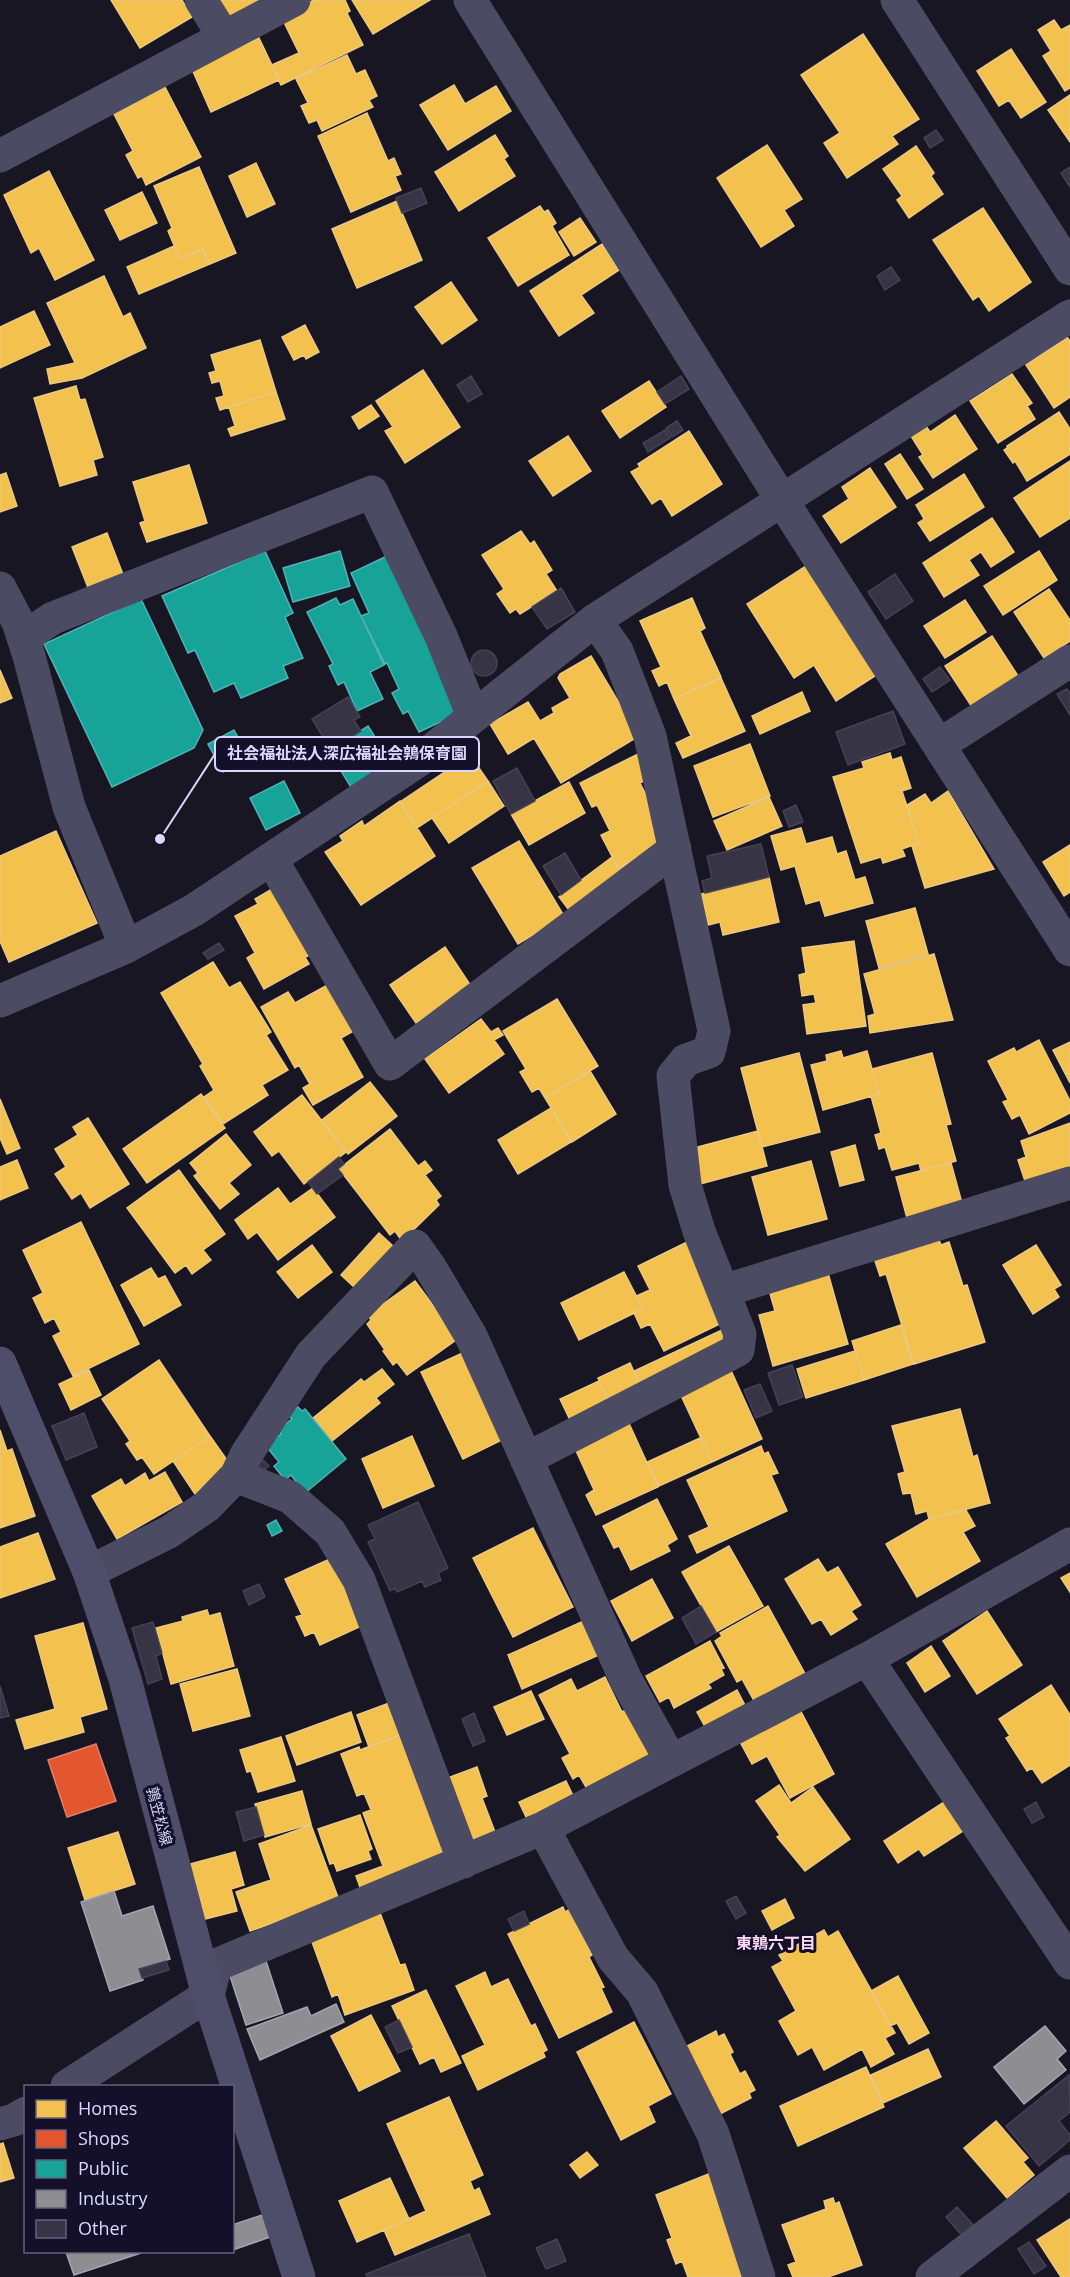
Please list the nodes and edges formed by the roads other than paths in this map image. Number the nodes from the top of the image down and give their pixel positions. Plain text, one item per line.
1 (201, 0) edge
2 (294, 0) edge
3 (470, 0) edge
4 (897, 0) edge
5 (224, 37) junction
6 (0, 156) edge
7 (1070, 269) edge
8 (1070, 316) edge
9 (783, 502) junction
10 (0, 588) edge
11 (596, 620) junction
12 (23, 638) junction
13 (1070, 661) edge
14 (473, 716) junction
15 (939, 745) junction
16 (675, 849) junction
17 (272, 860) junction
18 (126, 947) junction
19 (1070, 950) edge
20 (0, 1001) edge
21 (1070, 1183) edge
22 (723, 1290) junction
23 (0, 1363) edge
24 (526, 1459) junction
25 (236, 1476) junction
26 (1070, 1544) edge
27 (89, 1572) junction
28 (867, 1659) junction
29 (671, 1761) junction
30 (543, 1828) junction
31 (464, 1862) junction
32 (1070, 1963) edge
33 (207, 1995) junction
34 (69, 2085) edge
35 (24, 2114) edge
36 (0, 2124) edge
37 (1070, 2171) edge
38 (298, 2277) edge
39 (759, 2277) edge
40 (932, 2277) edge

1 - 5 street
2 - 5 street
3 - 9 street
4 - 7 street
5 - 6 street
8 - 9 street
9 - 11 street
9 - 15 street
10 - 12 street
11 - 14 street
11 - 16 street
12 - 14 street
12 - 18 street
13 - 15 street
14 - 17 street
15 - 19 street
16 - 17 street
16 - 22 street
17 - 18 street
18 - 20 street
21 - 22 street
22 - 24 street
23 - 27 main road, 鶉笠松線
24 - 25 street
24 - 29 street
25 - 27 street
25 - 31 street
26 - 28 street
27 - 33 main road, 鶉笠松線
28 - 29 street
28 - 32 street
29 - 30 street
30 - 31 street
30 - 39 street
31 - 33 street
33 - 34 street
33 - 38 main road, 鶉笠松線
35 - 36 street
37 - 40 street

